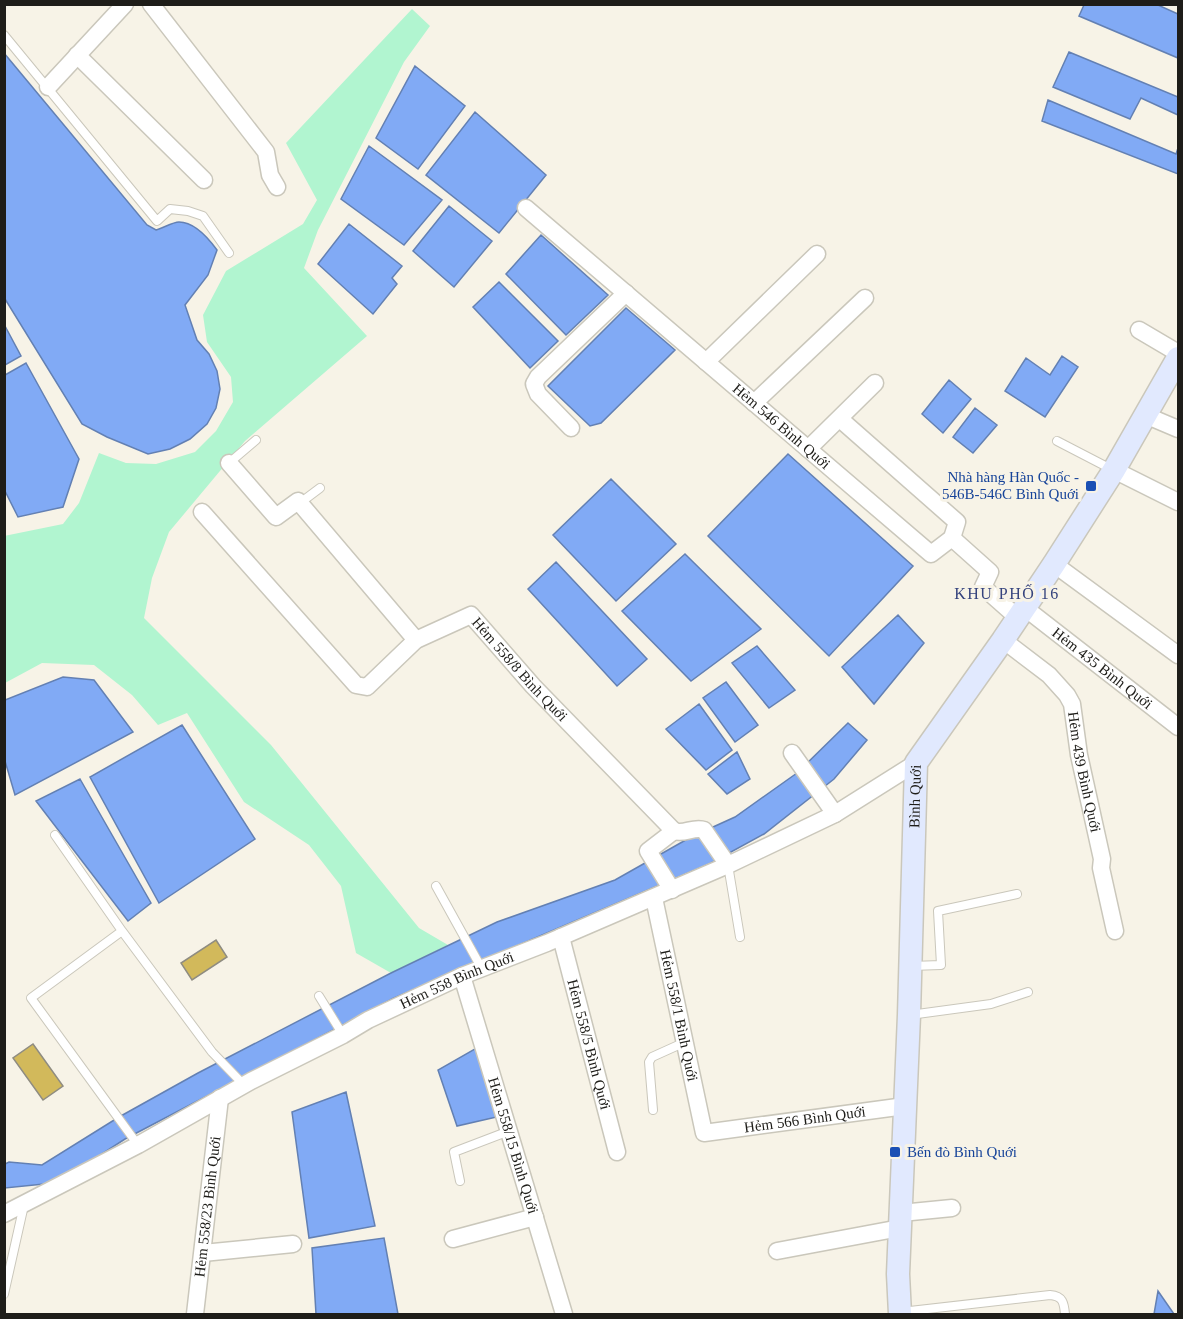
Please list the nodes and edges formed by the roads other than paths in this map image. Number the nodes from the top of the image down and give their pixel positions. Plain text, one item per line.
1 (125, 4) edge
2 (151, 4) edge
3 (4, 35) edge
4 (77, 55) junction
5 (48, 87) junction
6 (204, 180) dead end
7 (277, 187) dead end
8 (526, 208) dead end
9 (229, 253) dead end
10 (817, 254) dead end
11 (626, 293) junction
12 (866, 298) dead end
13 (1139, 330) dead end
14 (1179, 353) edge
15 (1179, 358) edge
16 (706, 362) junction
17 (875, 383) dead end
18 (754, 403) junction
19 (1145, 415) junction
20 (840, 418) junction
21 (571, 428) dead end
22 (1179, 429) edge
23 (256, 440) dead end
24 (1057, 441) dead end
25 (808, 449) junction
26 (229, 463) joint
27 (1108, 467) junction
28 (320, 488) dead end
29 (1179, 502) edge
30 (300, 503) junction
31 (202, 512) dead end
32 (952, 538) junction
33 (1054, 564) junction
34 (1022, 613) junction
35 (416, 640) junction
36 (1003, 640) junction
37 (1179, 655) edge
38 (1179, 727) edge
39 (796, 758) dead end
40 (916, 763) junction
41 (835, 814) junction
42 (674, 831) junction
43 (56, 835) dead end
44 (727, 863) junction
45 (436, 886) dead end
46 (670, 887) junction
47 (1017, 894) dead end
48 (654, 898) junction
49 (122, 931) junction
50 (1115, 931) dead end
51 (561, 937) junction
52 (740, 937) dead end
53 (911, 966) junction
54 (481, 967) junction
55 (462, 976) junction
56 (1028, 992) dead end
57 (319, 996) dead end
58 (909, 1015) junction
59 (344, 1035) junction
60 (683, 1043) junction
61 (244, 1085) junction
62 (220, 1098) junction
63 (905, 1106) junction
64 (654, 1110) dead end
65 (509, 1131) junction
66 (704, 1133) joint
67 (136, 1142) junction
68 (617, 1152) dead end
69 (460, 1181) dead end
70 (24, 1205) junction
71 (952, 1208) dead end
72 (4, 1214) edge
73 (535, 1217) junction
74 (900, 1221) junction
75 (453, 1239) dead end
76 (293, 1244) dead end
77 (777, 1251) dead end
78 (202, 1253) junction
79 (4, 1294) edge
80 (900, 1313) edge
81 (195, 1314) edge
82 (564, 1314) edge
83 (1065, 1314) edge

1 - 4 street
2 - 7 street
3 - 5 lane
4 - 5 street
4 - 6 street
5 - 9 lane
8 - 11 street, Hẻm 546 Bình Quới
10 - 16 street
11 - 16 street, Hẻm 546 Bình Quới
11 - 21 street
12 - 18 street
13 - 14 street
15 - 19 main road, Bình Quới
16 - 18 street, Hẻm 546 Bình Quới
17 - 20 street
18 - 25 street, Hẻm 546 Bình Quới
19 - 22 street
19 - 27 main road, Bình Quới
20 - 25 street
20 - 32 street
23 - 26 lane
24 - 27 lane
25 - 32 street, Hẻm 546 Bình Quới
26 - 30 street
27 - 29 street
27 - 33 main road, Bình Quới
28 - 30 lane
30 - 35 street
31 - 35 street, Hẻm 558/8 Bình Quới
32 - 34 street
33 - 34 main road, Bình Quới
33 - 37 street
34 - 36 main road, Bình Quới
34 - 38 street, Hẻm 435 Bình Quới
35 - 42 street, Hẻm 558/8 Bình Quới
36 - 40 main road, Bình Quới
36 - 50 street, Hẻm 439 Bình Quới
39 - 41 street
40 - 41 street, Hẻm 558 Bình Quới
40 - 53 main road, Bình Quới
41 - 44 street, Hẻm 558 Bình Quới
42 - 44 street
42 - 46 street
43 - 49 lane
44 - 46 street, Hẻm 558 Bình Quới
44 - 52 lane
45 - 54 lane
46 - 48 street, Hẻm 558 Bình Quới
47 - 53 lane
48 - 51 street, Hẻm 558 Bình Quới
48 - 60 street, Hẻm 558/1 Bình Quới
49 - 61 lane
49 - 67 lane
51 - 54 street, Hẻm 558 Bình Quới
51 - 68 street, Hẻm 558/5 Bình Quới
53 - 58 main road, Bình Quới
54 - 55 street, Hẻm 558 Bình Quới
55 - 59 street, Hẻm 558 Bình Quới
55 - 65 street, Hẻm 558/15 Bình Quới
56 - 58 lane
57 - 59 lane
58 - 63 main road, Bình Quới
59 - 61 street, Hẻm 558 Bình Quới
60 - 64 lane
60 - 66 street, Hẻm 558/1 Bình Quới
61 - 62 street, Hẻm 558 Bình Quới
62 - 67 street, Hẻm 558 Bình Quới
62 - 78 street, Hẻm 558/23 Bình Quới
63 - 66 street, Hẻm 566 Bình Quới
63 - 74 main road, Bình Quới
65 - 69 lane
65 - 73 street, Hẻm 558/15 Bình Quới
67 - 70 street, Hẻm 558 Bình Quới
70 - 72 street, Hẻm 558 Bình Quới
70 - 79 lane
71 - 74 street
73 - 75 street
73 - 82 street, Hẻm 558/15 Bình Quới
74 - 77 street
74 - 80 main road, Bình Quới
76 - 78 street
78 - 81 street, Hẻm 558/23 Bình Quới
80 - 83 lane

